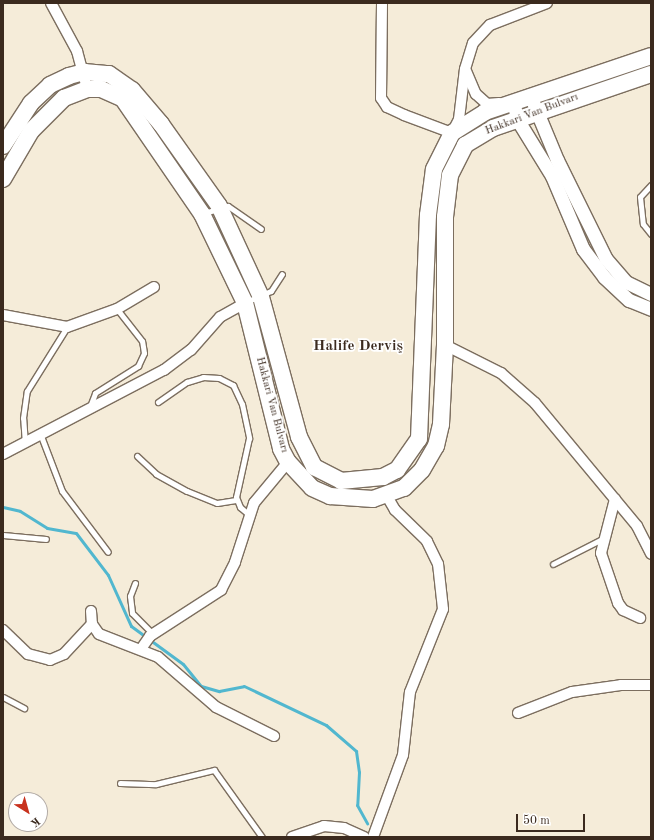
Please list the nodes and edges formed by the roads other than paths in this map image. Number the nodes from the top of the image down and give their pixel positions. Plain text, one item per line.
1 (51, 3) edge
2 (382, 3) edge
3 (547, 3) edge
4 (651, 56) edge
5 (465, 69) junction
6 (84, 72) junction
7 (651, 74) edge
8 (87, 89) junction
9 (530, 95) junction
10 (513, 101) junction
11 (538, 111) junction
12 (517, 119) junction
13 (452, 132) junction
14 (3, 146) edge
15 (3, 180) edge
16 (651, 185) edge
17 (219, 206) junction
18 (202, 214) junction
19 (261, 229) dead end
20 (651, 234) edge
21 (282, 274) dead end
22 (154, 288) dead end
23 (651, 294) edge
24 (261, 298) junction
25 (245, 303) junction
26 (117, 309) junction
27 (651, 309) edge
28 (3, 315) edge
29 (67, 327) junction
30 (446, 346) junction
31 (158, 402) dead end
32 (89, 410) junction
33 (41, 436) junction
34 (26, 445) junction
35 (3, 454) edge
36 (137, 456) dead end
37 (288, 462) junction
38 (387, 496) junction
39 (615, 499) junction
40 (236, 500) junction
41 (248, 514) junction
42 (3, 535) edge
43 (604, 538) junction
44 (46, 539) dead end
45 (108, 552) dead end
46 (651, 554) edge
47 (553, 564) dead end
48 (135, 583) dead end
49 (91, 611) dead end
50 (640, 618) dead end
51 (92, 624) junction
52 (3, 630) edge
53 (147, 641) junction
54 (651, 685) edge
55 (3, 697) edge
56 (24, 708) dead end
57 (518, 713) dead end
58 (274, 736) dead end
59 (120, 783) dead end
60 (262, 837) edge
61 (292, 837) edge
62 (363, 837) edge
63 (373, 837) edge

1 - 6 street
2 - 13 street
3 - 5 street
4 - 9 main road, Hakkari Van Bulvarı
5 - 10 street
5 - 13 street
6 - 8 street
6 - 14 main road, Hakkari Van Bulvarı
6 - 17 main road, Hakkari Van Bulvarı
7 - 11 main road, Hakkari Van Bulvarı
8 - 15 main road
8 - 18 main road, Hakkari Van Bulvarı
9 - 10 main road, Hakkari Van Bulvarı
9 - 11 street
10 - 12 street
10 - 13 main road, Hakkari Van Bulvarı
11 - 12 main road, Hakkari Van Bulvarı
11 - 23 street
12 - 27 street
12 - 30 main road, Hakkari Van Bulvarı
13 - 24 main road, Hakkari Van Bulvarı
16 - 20 lane
17 - 18 lane
17 - 19 lane
17 - 24 main road, Hakkari Van Bulvarı
18 - 25 main road, Hakkari Van Bulvarı
21 - 24 lane
22 - 26 street
24 - 25 lane
25 - 32 street
25 - 37 main road, Hakkari Van Bulvarı
26 - 29 street
26 - 32 lane
28 - 29 street
29 - 34 lane
30 - 38 main road, Hakkari Van Bulvarı
30 - 39 street
31 - 40 lane
32 - 33 street
33 - 34 street
33 - 45 lane
34 - 35 street
36 - 40 lane
37 - 38 main road, Hakkari Van Bulvarı
37 - 41 street
38 - 63 street
39 - 43 street
39 - 46 street
40 - 41 lane
41 - 53 street
42 - 44 lane
43 - 47 lane
43 - 50 street
48 - 53 lane
49 - 51 street
51 - 52 street
51 - 53 street
53 - 58 street
54 - 57 street
55 - 56 lane
59 - 60 lane
61 - 62 street

